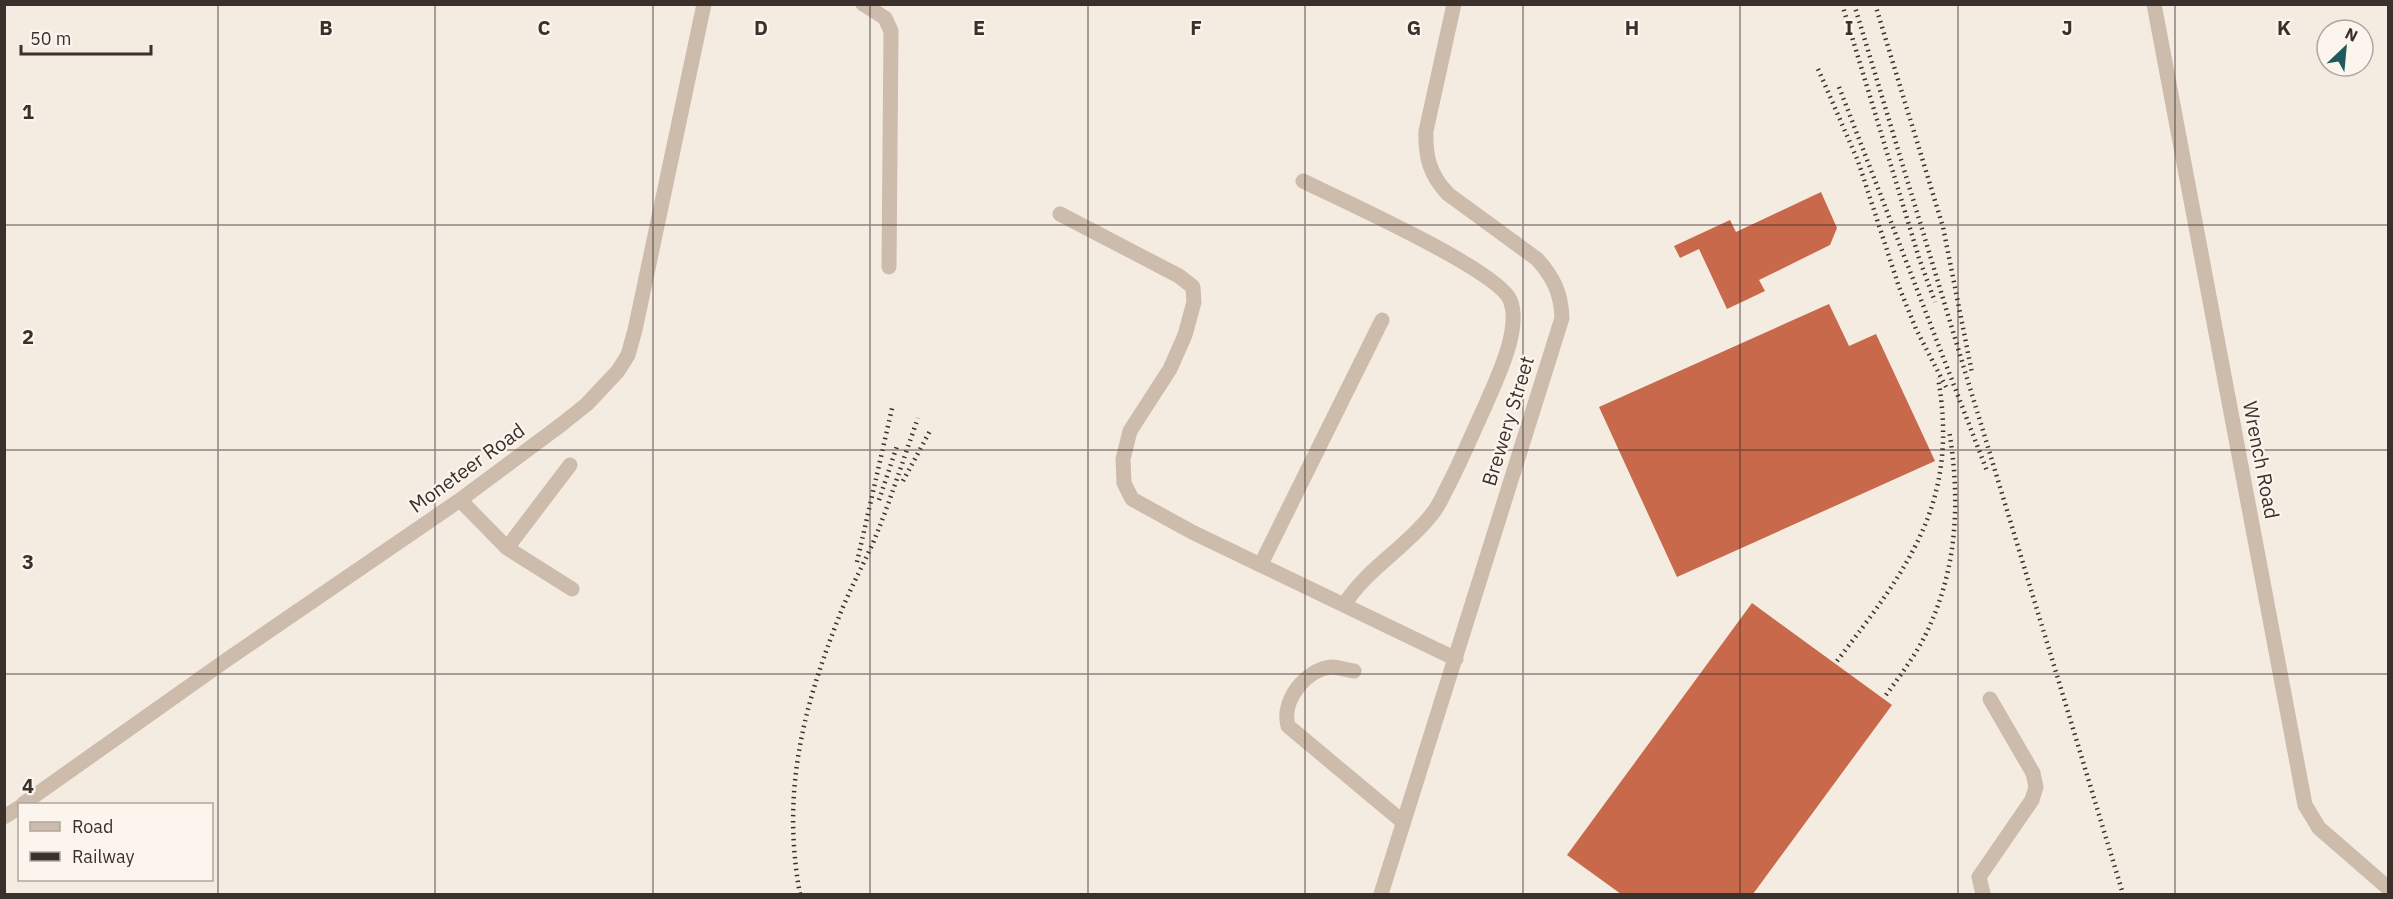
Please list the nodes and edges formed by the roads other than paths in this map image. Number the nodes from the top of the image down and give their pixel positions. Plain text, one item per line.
1 (704, 4) edge
2 (863, 4) edge
3 (1454, 4) edge
4 (2154, 4) edge
5 (1303, 181) dead end
6 (1060, 214) dead end
7 (889, 267) dead end
8 (1382, 320) dead end
9 (570, 465) dead end
10 (460, 500) junction
11 (507, 548) junction
12 (1261, 564) junction
13 (572, 589) dead end
14 (1344, 605) junction
15 (1456, 659) junction
16 (1354, 671) dead end
17 (1990, 699) dead end
18 (25, 803) edge
19 (18, 808) edge
20 (4, 817) edge
21 (1403, 822) junction
22 (2388, 888) edge
23 (1381, 894) edge
24 (1983, 894) edge

1 - 10 street, Moneteer Road
2 - 7 street
3 - 15 street, Brewery Street
4 - 22 street, Wrench Road
5 - 14 street
6 - 12 street
8 - 12 street
9 - 11 street
10 - 11 street
10 - 18 street, Moneteer Road
11 - 13 street
12 - 14 street
14 - 15 street
15 - 21 street, Brewery Street
16 - 21 street
17 - 24 street
19 - 20 street, Moneteer Road
21 - 23 street, Brewery Street

